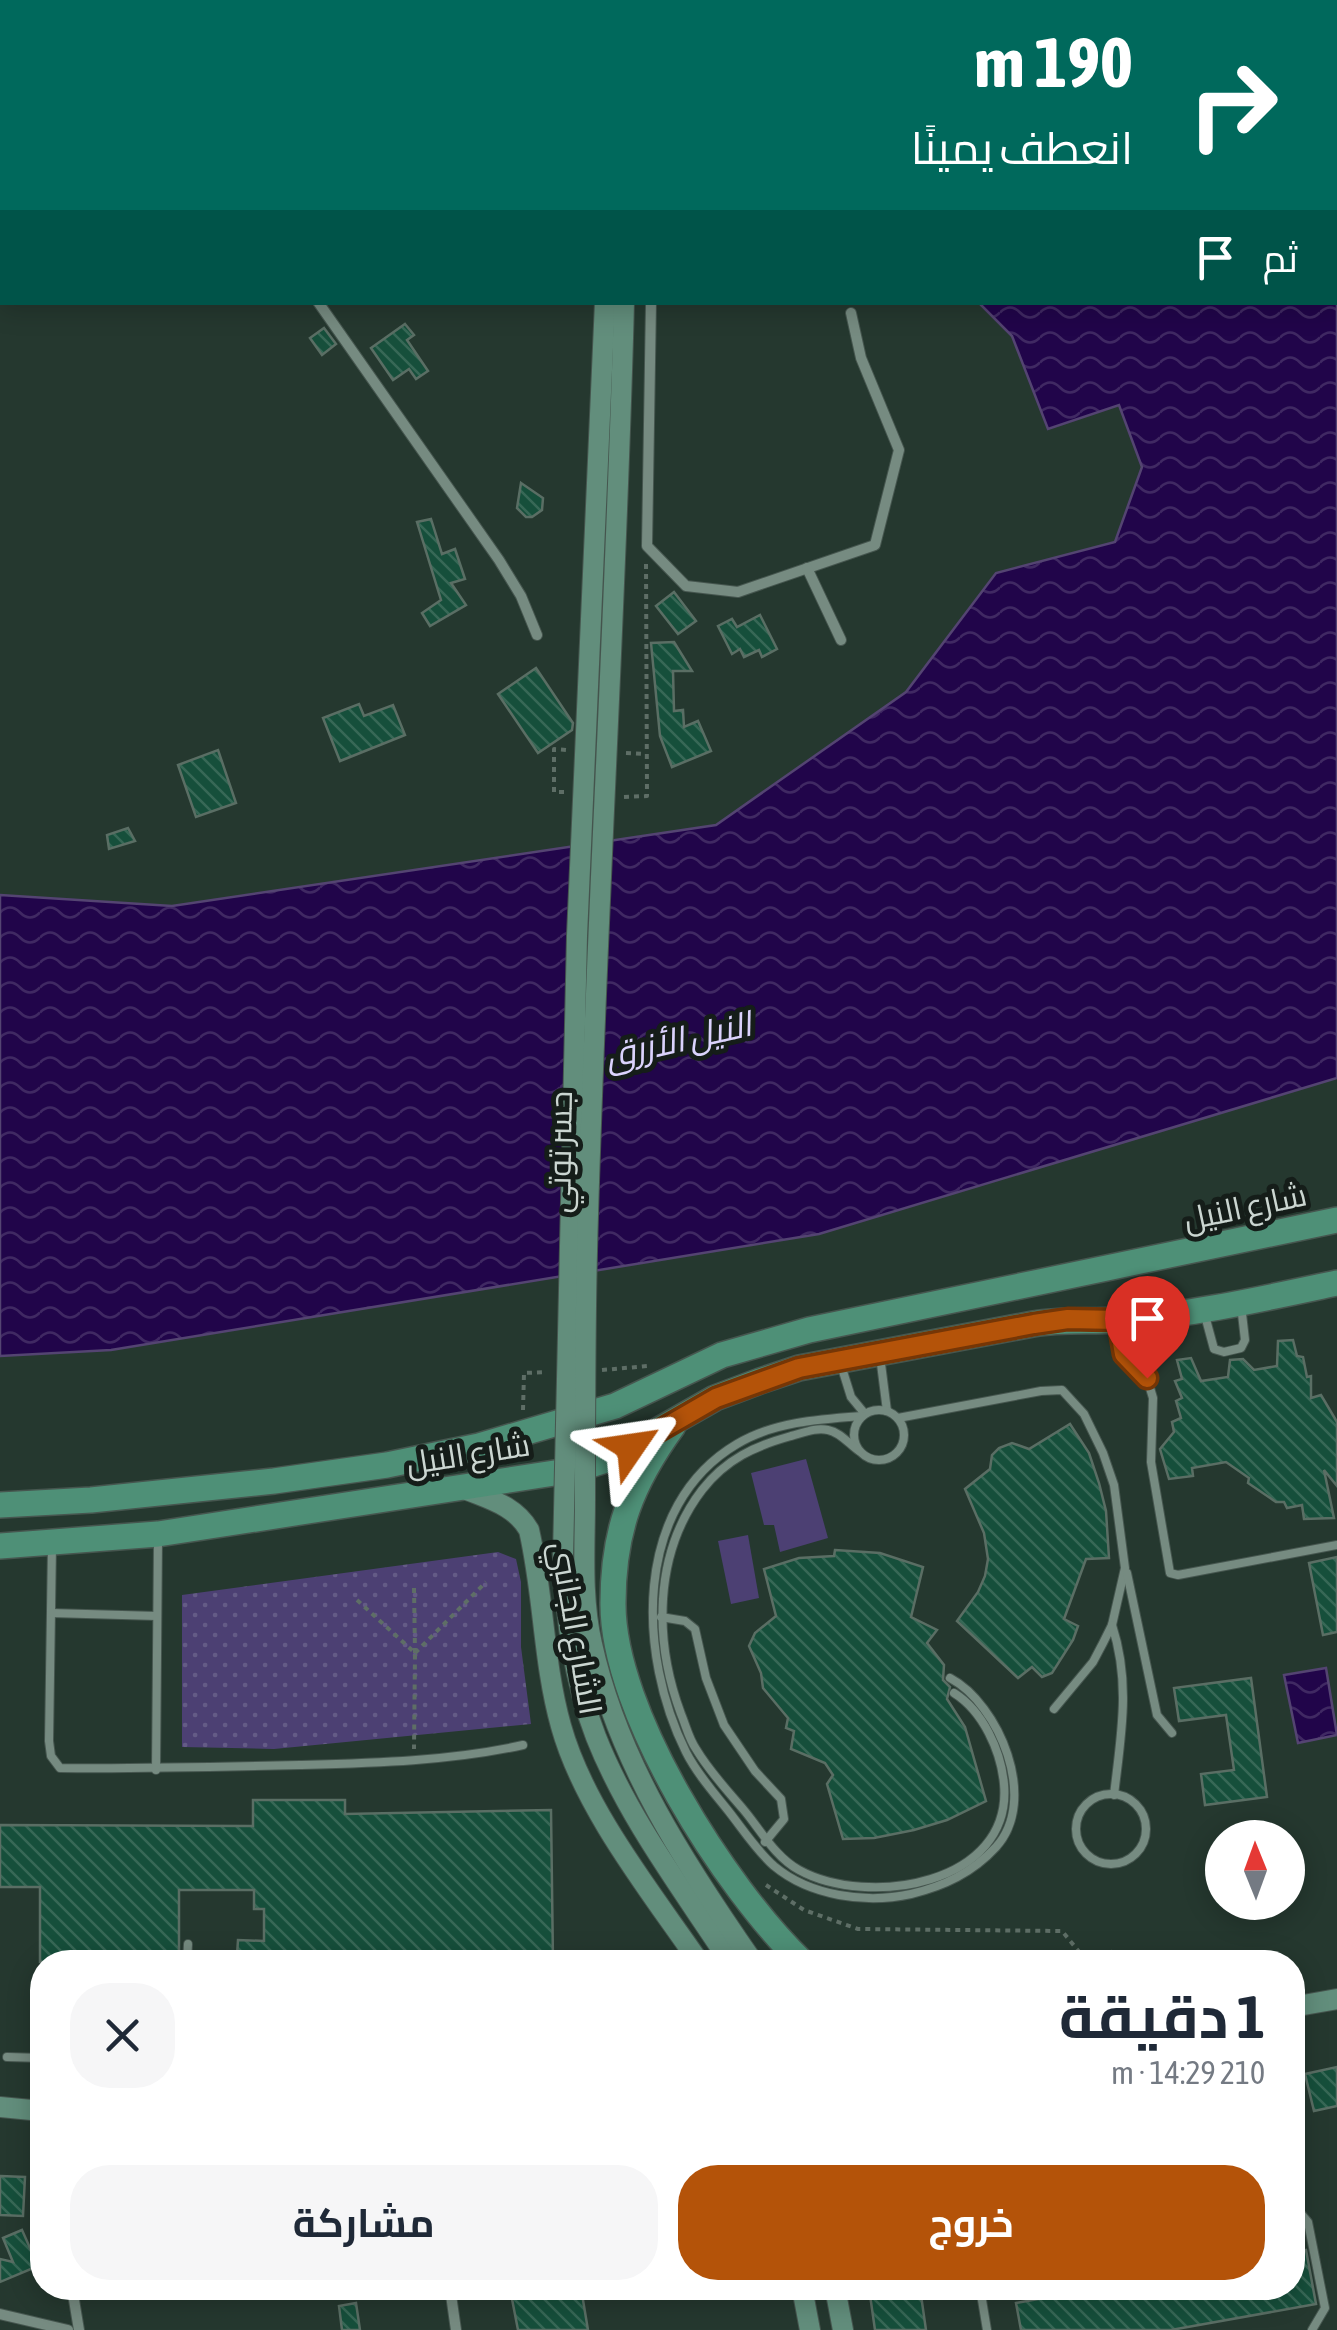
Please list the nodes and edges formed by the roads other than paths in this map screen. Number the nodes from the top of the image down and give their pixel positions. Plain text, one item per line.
1 (320, 305) edge
2 (605, 305) edge
3 (624, 305) edge
4 (652, 305) edge
5 (852, 312) dead end
6 (808, 568) junction
7 (537, 635) dead end
8 (841, 640) dead end
9 (1337, 1220) edge
10 (1337, 1283) edge
11 (1241, 1303) junction
12 (1204, 1308) junction
13 (1118, 1320) junction
14 (879, 1354) junction
15 (839, 1360) junction
16 (887, 1411) junction
17 (864, 1415) junction
18 (679, 1417) junction
19 (898, 1418) junction
20 (859, 1451) junction
21 (460, 1488) junction
22 (91, 1500) junction
23 (0, 1504) edge
24 (158, 1534) junction
25 (94, 1541) junction
26 (52, 1543) junction
27 (0, 1546) edge
28 (1337, 1546) edge
29 (1125, 1568) junction
30 (51, 1612) junction
31 (156, 1616) junction
32 (662, 1617) junction
33 (1112, 1625) junction
34 (950, 1678) dead end
35 (954, 1693) dead end
36 (1054, 1710) dead end
37 (1172, 1734) dead end
38 (523, 1745) dead end
39 (156, 1770) junction
40 (1114, 1795) junction
41 (767, 1840) junction
42 (758, 1848) junction
43 (188, 1944) dead end
44 (188, 1950) edge
45 (691, 1950) edge
46 (722, 1950) edge
47 (745, 1950) edge
48 (792, 1950) edge
49 (1337, 1999) edge
50 (1305, 2005) edge
51 (7, 2058) dead end
52 (30, 2058) edge
53 (0, 2107) edge
54 (30, 2110) edge
55 (1305, 2218) edge
56 (74, 2300) edge
57 (452, 2300) edge
58 (804, 2300) edge
59 (837, 2300) edge
60 (982, 2300) edge
61 (0, 2314) edge
62 (68, 2330) edge
63 (79, 2330) edge
64 (456, 2330) edge
65 (810, 2330) edge
66 (842, 2330) edge
67 (987, 2330) edge
68 (1312, 2330) edge

1 - 7 street
2 - 46 street, جسر توتي, bridge
3 - 47 street, جسر توتي, bridge
4 - 6 street
5 - 6 street
6 - 8 street
9 - 22 main road, شارع النيل
10 - 11 main road, شارع النيل
11 - 12 main road, شارع النيل
11 - 12 lane
12 - 13 main road, شارع النيل
13 - 14 main road, شارع النيل
13 - 28 lane
14 - 15 main road, شارع النيل
14 - 16 lane
15 - 17 lane
15 - 18 main road, شارع النيل
16 - 17 lane
16 - 19 lane
17 - 20 lane
17 - 42 lane
18 - 21 main road, شارع النيل
18 - 48 main road
19 - 20 lane
19 - 29 lane
20 - 32 lane
21 - 24 main road, شارع النيل
21 - 45 street, الشارع الجانبي
22 - 23 main road, شارع النيل
22 - 25 main road
24 - 25 main road, شارع النيل
24 - 31 lane
25 - 26 main road, شارع النيل
26 - 27 main road, شارع النيل
26 - 30 lane
29 - 33 lane
29 - 37 lane
30 - 31 lane
30 - 39 lane
31 - 39 lane
32 - 41 lane
32 - 41 lane
33 - 36 lane
33 - 40 lane
34 - 42 lane
35 - 41 lane
38 - 39 lane
40 - 40 lane
41 - 42 lane
43 - 44 lane
49 - 50 street
51 - 52 lane
53 - 54 street
55 - 68 lane
56 - 63 street
57 - 64 street
58 - 65 street
59 - 66 street
60 - 67 lane
61 - 62 street

